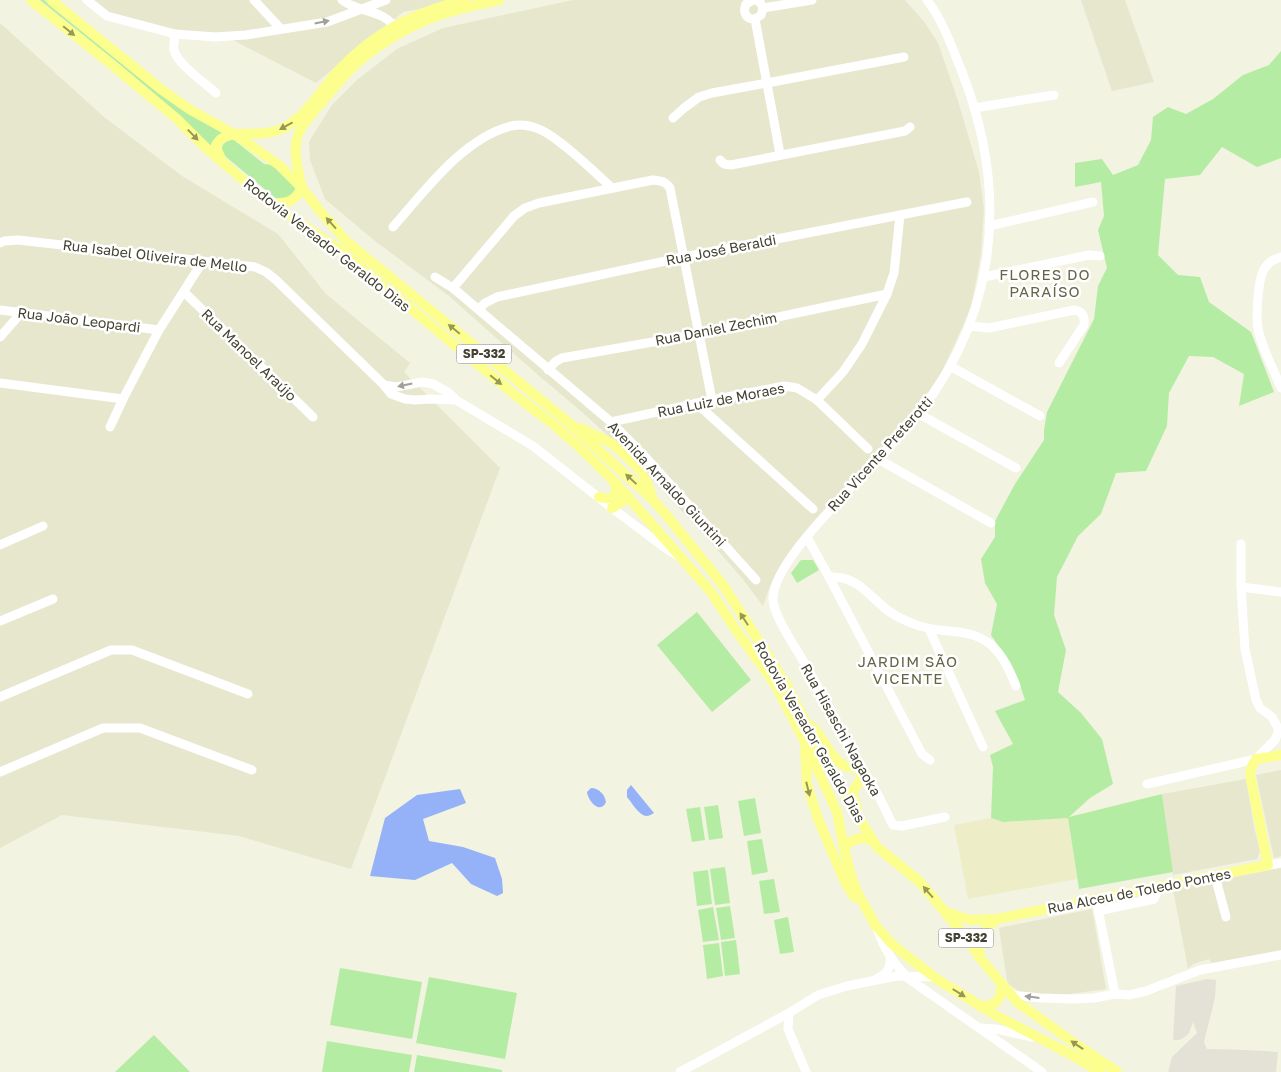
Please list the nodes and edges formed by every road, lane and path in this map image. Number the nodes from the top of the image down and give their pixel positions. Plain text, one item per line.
1 (31, 0) edge
2 (51, 0) edge
3 (87, 0) edge
4 (254, 0) edge
5 (342, 0) edge
6 (386, 0) edge
7 (465, 0) edge
8 (499, 0) edge
9 (812, 0) edge
10 (927, 0) edge
11 (757, 2) edge
12 (744, 3) edge
13 (362, 10) junction
14 (755, 19) junction
15 (281, 29) junction
16 (397, 30) junction
17 (175, 34) junction
18 (904, 57) dead end
19 (767, 83) junction
20 (216, 93) dead end
21 (1054, 95) dead end
22 (974, 108) junction
23 (673, 118) dead end
24 (209, 120) junction
25 (910, 127) dead end
26 (265, 133) junction
27 (234, 134) junction
28 (780, 154) junction
29 (720, 160) dead end
30 (222, 162) junction
31 (302, 188) junction
32 (612, 188) junction
33 (270, 202) junction
34 (967, 202) dead end
35 (1093, 202) dead end
36 (900, 215) junction
37 (989, 226) junction
38 (393, 227) dead end
39 (0, 243) edge
40 (1100, 256) dead end
41 (1281, 256) edge
42 (684, 257) junction
43 (203, 261) junction
44 (434, 277) dead end
45 (984, 277) junction
46 (453, 288) junction
47 (184, 292) junction
48 (888, 294) junction
49 (0, 310) edge
50 (478, 310) junction
51 (21, 313) junction
52 (970, 326) junction
53 (158, 330) junction
54 (698, 334) junction
55 (0, 337) edge
56 (1060, 362) dead end
57 (950, 366) junction
58 (548, 370) junction
59 (422, 382) junction
60 (0, 383) edge
61 (384, 385) junction
62 (1281, 388) edge
63 (123, 399) junction
64 (424, 400) junction
65 (456, 400) junction
66 (712, 400) junction
67 (816, 400) junction
68 (696, 403) junction
69 (919, 414) junction
70 (1040, 416) dead end
71 (313, 417) dead end
72 (611, 422) junction
73 (569, 423) junction
74 (110, 426) dead end
75 (868, 449) dead end
76 (633, 453) junction
77 (878, 459) junction
78 (649, 461) junction
79 (1016, 468) dead end
80 (640, 470) junction
81 (615, 482) junction
82 (599, 497) junction
83 (629, 497) junction
84 (656, 503) junction
85 (612, 508) junction
86 (813, 509) dead end
87 (643, 514) junction
88 (991, 523) dead end
89 (43, 526) dead end
90 (662, 536) junction
91 (807, 537) junction
92 (685, 538) junction
93 (1241, 544) dead end
94 (0, 545) edge
95 (684, 560) junction
96 (830, 577) junction
97 (756, 580) dead end
98 (775, 585) joint
99 (1241, 587) junction
100 (1281, 592) edge
101 (53, 599) dead end
102 (0, 621) edge
103 (929, 630) junction
104 (1016, 686) dead end
105 (248, 694) dead end
106 (0, 697) edge
107 (806, 723) junction
108 (805, 740) junction
109 (983, 747) dead end
110 (1281, 755) edge
111 (1256, 759) junction
112 (930, 760) dead end
113 (252, 770) dead end
114 (860, 770) junction
115 (0, 772) edge
116 (1147, 784) dead end
117 (945, 817) dead end
118 (860, 820) junction
119 (871, 840) junction
120 (844, 848) junction
121 (1281, 863) edge
122 (1268, 866) junction
123 (1215, 876) junction
124 (1159, 887) junction
125 (1096, 900) junction
126 (1098, 910) junction
127 (868, 912) junction
128 (945, 912) junction
129 (1226, 917) dead end
130 (997, 919) junction
131 (876, 926) junction
132 (1281, 954) edge
133 (890, 956) junction
134 (980, 958) junction
135 (906, 976) junction
136 (934, 977) junction
137 (872, 981) junction
138 (1002, 985) junction
139 (1115, 994) junction
140 (1011, 995) junction
141 (981, 1007) junction
142 (789, 1014) junction
143 (978, 1028) junction
144 (1011, 1032) junction
145 (1042, 1039) junction
146 (1008, 1048) junction
147 (680, 1072) edge
148 (806, 1072) edge
149 (1042, 1072) edge
150 (1100, 1072) edge
151 (1117, 1072) edge

1 -> 30 main road, Rodovia Vereador Geraldo Dias / SP-332
2 - 24 main road, Rodovia Vereador Geraldo Dias / SP-332
3 - 17 street
4 - 15 street
5 - 13 street
6 - 13 street
7 - 16 main road
8 - 16 main road
9 - 11 street
10 - 22 street, Rua Vicente Preterotti
11 - 12 street
11 - 14 street
12 - 14 street
15 -> 13 street
13 - 16 street
14 - 19 street
15 - 17 street
16 -> 26 main road
16 - 31 main road
17 - 20 street
18 - 19 street
19 - 23 street
19 - 28 street
21 - 22 street
22 - 37 street, Rua Vicente Preterotti
24 - 26 main road
24 - 27 main road, Rodovia Vereador Geraldo Dias / SP-332
25 - 28 street
26 - 27 main road
27 - 30 main road
27 - 31 main road, Rodovia Vereador Geraldo Dias / SP-332
28 - 29 street
30 - 33 main road, Rodovia Vereador Geraldo Dias / SP-332
31 - 33 main road
73 -> 31 main road, Rodovia Vereador Geraldo Dias / SP-332
32 - 38 street
32 - 42 street
32 - 46 street
33 -> 81 main road, Rodovia Vereador Geraldo Dias / SP-332
34 - 36 street, Rua José Beraldi
35 - 37 street
36 - 42 street, Rua José Beraldi
36 - 48 street
37 - 45 street, Rua Vicente Preterotti
39 - 43 street, Rua Isabel Oliveira de Mello
40 - 45 street
41 - 62 street
42 - 50 street, Rua José Beraldi
42 - 54 street
43 - 47 street
43 - 61 street, Rua Isabel Oliveira de Mello
44 - 46 street, Avenida Arnaldo Giuntini
45 - 52 street, Rua Vicente Preterotti
46 - 50 street, Avenida Arnaldo Giuntini
47 - 53 street
47 - 71 street, Rua Manoel Araújo
48 - 54 street, Rua Daniel Zechim
48 - 67 street
49 - 51 street, Rua João Leopardi
50 - 58 street, Avenida Arnaldo Giuntini
51 - 53 street, Rua João Leopardi
51 - 55 street
52 - 56 street
52 - 57 street, Rua Vicente Preterotti
53 - 63 street
54 - 58 street, Rua Daniel Zechim
54 - 66 street
57 - 69 street, Rua Vicente Preterotti
57 - 70 street
58 - 72 street, Avenida Arnaldo Giuntini
59 -> 61 street
59 - 64 street
59 - 65 street
60 - 63 street
61 - 64 street, Rua Isabel Oliveira de Mello
63 - 74 street
64 - 65 street, Rua Isabel Oliveira de Mello
65 - 82 street
66 - 67 street, Rua Luiz de Moraes
66 - 68 street, Rua Luiz de Moraes
67 - 75 street, Rua Luiz de Moraes
68 - 72 street, Rua Luiz de Moraes
68 - 86 street
69 - 77 street, Rua Vicente Preterotti
69 - 79 street
72 - 76 street, Avenida Arnaldo Giuntini
73 - 76 main road
84 -> 73 main road, Rodovia Vereador Geraldo Dias / SP-332
76 - 78 street, Avenida Arnaldo Giuntini
76 - 80 main road
77 - 88 street
77 - 91 street, Rua Vicente Preterotti
78 - 80 street
78 - 97 street, Avenida Arnaldo Giuntini
80 - 84 main road
81 - 82 main road
81 - 83 main road, Rodovia Vereador Geraldo Dias / SP-332
82 - 85 street
83 - 85 main road
83 - 87 main road, Rodovia Vereador Geraldo Dias / SP-332
84 - 87 main road
84 - 92 main road, Rodovia Vereador Geraldo Dias / SP-332
85 - 95 street
87 - 90 main road, Rodovia Vereador Geraldo Dias / SP-332
89 - 94 street
90 - 92 main road
90 - 95 main road, Rodovia Vereador Geraldo Dias / SP-332
91 - 96 street
91 - 98 street, Rua Vicente Preterotti
107 -> 92 main road, Rodovia Vereador Geraldo Dias / SP-332
93 - 99 street
95 - 108 main road, Rodovia Vereador Geraldo Dias / SP-332
96 - 103 street
96 - 112 street
98 - 114 street, Rua Hisaschi Nagaoka
99 - 100 street
99 - 111 street
101 - 102 street
103 - 104 street
103 - 109 street
105 - 106 street
107 - 114 main road
107 - 118 main road, Rodovia Vereador Geraldo Dias / SP-332
108 - 120 main road, Rodovia Vereador Geraldo Dias / SP-332
108 -> 127 main road
110 - 111 main road
111 - 116 street
111 - 122 main road
113 - 115 street
114 - 117 street, Rua Hisaschi Nagaoka
114 - 118 main road
118 - 119 main road, Rodovia Vereador Geraldo Dias / SP-332
119 - 120 main road
128 -> 119 main road, Rodovia Vereador Geraldo Dias / SP-332
120 - 127 main road, Rodovia Vereador Geraldo Dias / SP-332
121 - 122 street, Rua Alceu de Toledo Pontes
122 - 123 main road, Rua Alceu de Toledo Pontes
123 - 124 main road, Rua Alceu de Toledo Pontes
123 - 129 street
124 - 125 main road, Rua Alceu de Toledo Pontes
124 - 126 street
125 - 126 street
125 - 130 main road, Rua Alceu de Toledo Pontes
126 - 139 street
127 - 131 main road, Rodovia Vereador Geraldo Dias / SP-332
128 - 130 main road, Rua Alceu de Toledo Pontes
128 - 134 main road, Rodovia Vereador Geraldo Dias / SP-332
130 - 134 main road
131 - 133 street
131 - 136 main road, Rodovia Vereador Geraldo Dias / SP-332
132 - 139 street
133 - 135 street
133 - 137 street
134 - 138 main road, Rodovia Vereador Geraldo Dias / SP-332
135 - 136 street
135 - 137 street
135 - 143 street
136 -> 141 main road, Rodovia Vereador Geraldo Dias / SP-332
137 - 142 street
138 - 140 main road, Rodovia Vereador Geraldo Dias / SP-332
138 - 141 main road
139 -> 140 street
151 -> 140 main road, Rodovia Vereador Geraldo Dias / SP-332
141 - 145 main road, Rodovia Vereador Geraldo Dias / SP-332
142 - 147 street
142 - 148 street
143 - 144 street
143 - 146 street
144 - 145 street
144 - 146 street
145 - 150 main road, Rodovia Vereador Geraldo Dias / SP-332
146 - 149 street

